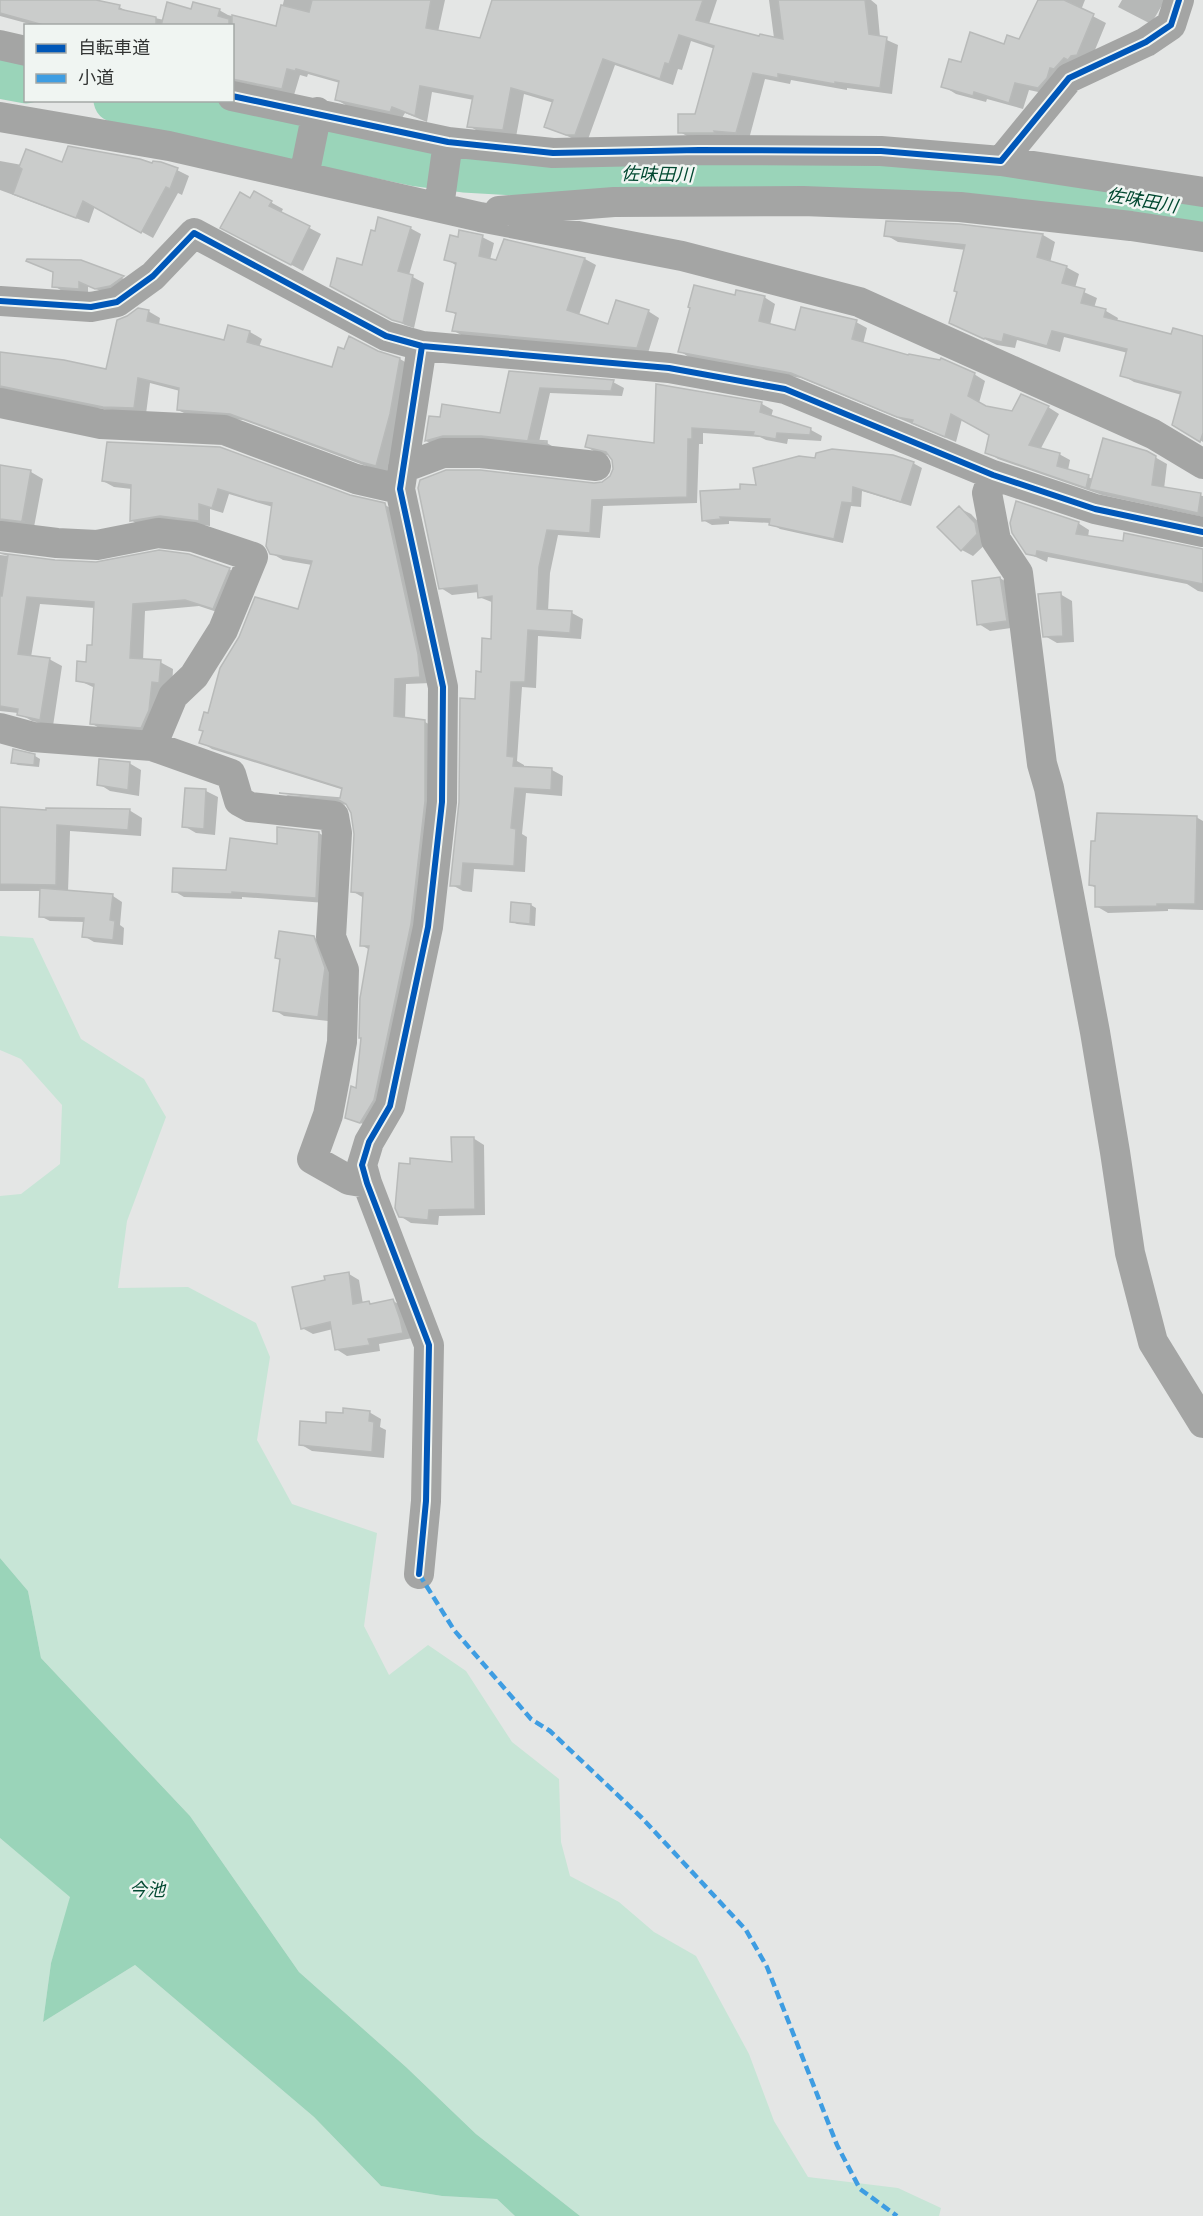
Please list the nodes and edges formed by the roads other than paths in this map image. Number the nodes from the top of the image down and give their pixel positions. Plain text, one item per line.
1 (1179, 0) edge
2 (0, 45) edge
3 (24, 51) edge
4 (234, 96) edge
5 (316, 116) junction
6 (0, 117) edge
7 (448, 144) junction
8 (1001, 160) junction
9 (304, 172) junction
10 (1203, 192) edge
11 (448, 206) junction
12 (1203, 237) edge
13 (0, 301) edge
14 (422, 346) junction
15 (0, 403) edge
16 (1203, 464) edge
17 (596, 466) dead end
18 (993, 475) junction
19 (401, 478) junction
20 (1203, 532) edge
21 (0, 536) edge
22 (0, 728) edge
23 (152, 746) junction
24 (367, 1184) junction
25 (1203, 1423) edge
26 (419, 1574) dead end

1 - 8 street
2 - 3 street
4 - 5 street
5 - 7 street
5 - 9 street
6 - 9 street
7 - 8 street
7 - 11 street
8 - 10 street
9 - 11 street
11 - 12 street
11 - 16 street
13 - 14 street
14 - 18 street
14 - 19 street
15 - 19 street
17 - 19 street
18 - 20 street
18 - 25 street
19 - 24 street
21 - 23 street
22 - 23 street
23 - 24 street
24 - 26 street

